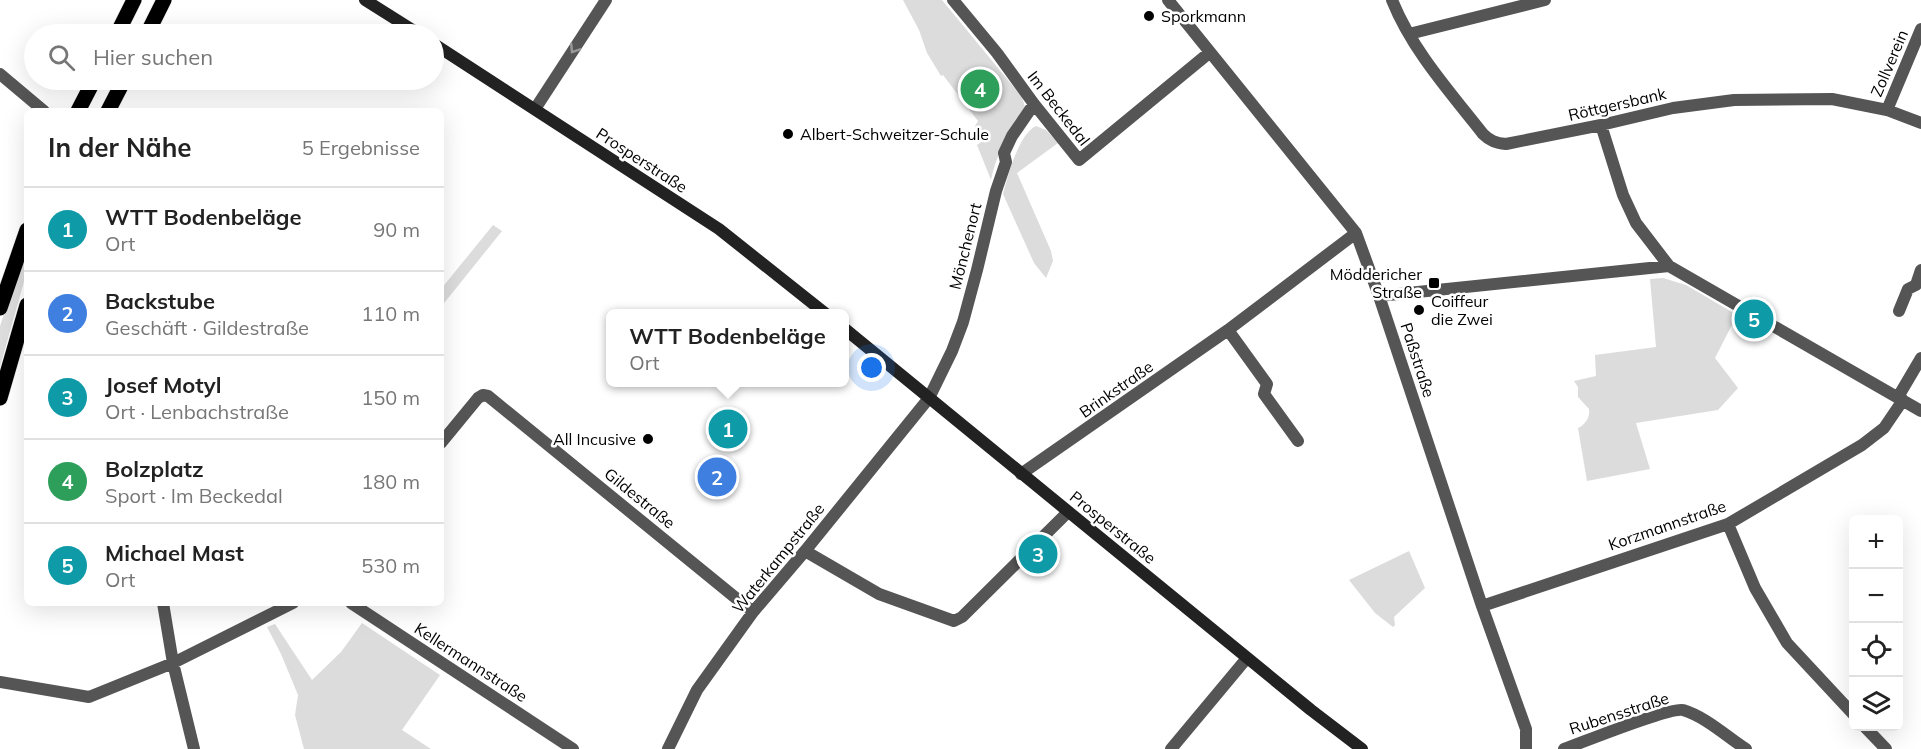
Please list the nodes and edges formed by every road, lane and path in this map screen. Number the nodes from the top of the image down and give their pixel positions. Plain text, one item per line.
1 (134, 0) edge
2 (164, 0) edge
3 (365, 0) edge
4 (606, 0) edge
5 (953, 0) edge
6 (1392, 0) edge
7 (1545, 0) edge
8 (1171, 2) edge
9 (122, 24) edge
10 (152, 24) edge
11 (403, 24) edge
12 (1921, 29) edge
13 (1409, 34) junction
14 (444, 50) edge
15 (1209, 52) junction
16 (0, 74) edge
17 (89, 90) edge
18 (119, 90) edge
19 (1034, 104) junction
20 (40, 108) edge
21 (80, 108) edge
22 (110, 108) edge
23 (536, 109) junction
24 (1887, 110) junction
25 (1921, 123) edge
26 (1600, 125) junction
27 (1356, 233) junction
28 (24, 239) edge
29 (1669, 266) junction
30 (1921, 270) edge
31 (1918, 286) edge
32 (1379, 296) junction
33 (0, 308) edge
34 (820, 309) edge
35 (1899, 311) dead end
36 (24, 314) edge
37 (1228, 330) junction
38 (849, 332) edge
39 (1921, 358) edge
40 (0, 398) edge
41 (929, 398) junction
42 (1900, 398) junction
43 (1921, 411) edge
44 (444, 439) edge
45 (1298, 441) dead end
46 (1022, 474) junction
47 (1068, 512) junction
48 (1728, 524) junction
49 (806, 551) junction
50 (164, 606) edge
51 (287, 606) edge
52 (356, 606) edge
53 (1482, 606) junction
54 (753, 612) junction
55 (1247, 658) junction
56 (173, 663) junction
57 (0, 682) edge
58 (1849, 711) edge
59 (1869, 731) edge
60 (194, 749) edge
61 (573, 749) edge
62 (668, 749) edge
63 (1172, 749) edge
64 (1362, 749) edge
65 (1526, 749) edge
66 (1564, 749) edge
67 (1746, 749) edge
68 (1886, 749) edge

1 - 9 main road
2 - 10 main road
3 - 11 main road
4 -> 23 street
5 - 19 street, Im Beckedal
6 - 13 street, Röttgersbank
7 - 13 street
8 - 15 street, Paßstraße
12 - 24 street, Zollverein
13 - 26 street, Röttgersbank
14 - 23 main road, Prosperstraße
15 - 19 street, Im Beckedal
15 - 27 street, Paßstraße
16 - 20 street
17 - 21 main road
18 - 22 main road
19 - 41 street, Mönchenort
23 - 34 main road, Prosperstraße
24 - 25 street, Röttgersbank
24 - 26 street, Röttgersbank
26 - 29 street
27 - 32 street, Paßstraße
27 - 37 street, Brinkstraße
28 - 33 main road
29 - 32 street
29 - 42 street
30 - 31 street
31 - 35 street
32 - 53 street, Paßstraße
36 - 40 main road
37 - 45 street
37 - 46 street, Brinkstraße
38 - 41 main road, Prosperstraße
39 - 42 street
41 - 46 main road, Prosperstraße
41 - 49 street, Waterkampstraße
42 - 43 street
42 - 48 street, Korzmannstraße
44 - 54 street, Gildestraße
46 - 47 main road, Prosperstraße
47 - 49 street
47 - 55 main road, Prosperstraße
48 - 53 street, Korzmannstraße
48 - 58 street
49 - 54 street, Waterkampstraße
50 - 56 street
51 - 56 street
52 - 61 street, Kellermannstraße
53 - 65 street, Paßstraße
54 - 62 street, Waterkampstraße
55 - 63 street
55 - 64 main road, Prosperstraße
56 - 57 street
56 - 60 street
59 - 68 street
66 - 67 street, Rubensstraße

